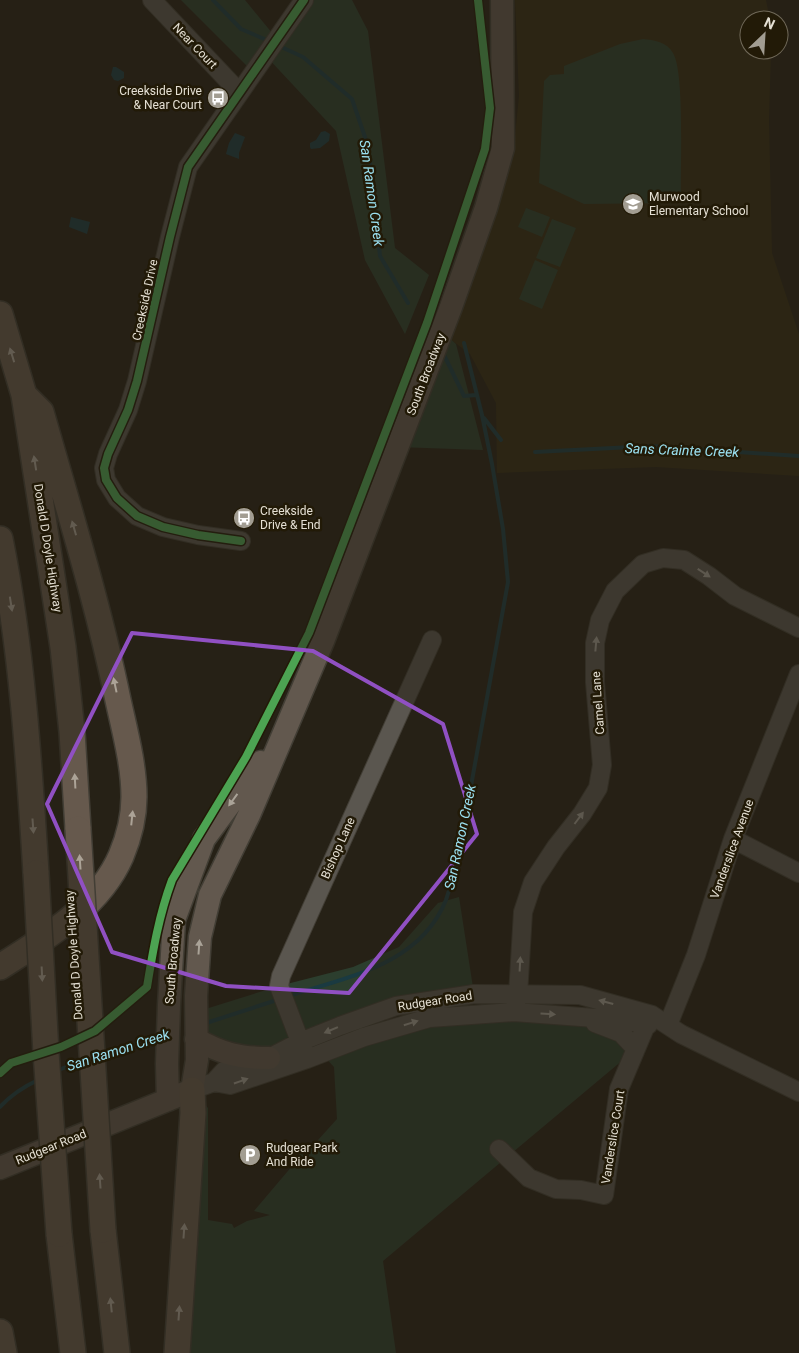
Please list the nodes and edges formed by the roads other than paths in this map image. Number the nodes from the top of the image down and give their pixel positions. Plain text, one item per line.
1 (152, 0) edge
2 (304, 0) edge
3 (502, 0) edge
4 (239, 92) junction
5 (0, 314) edge
6 (24, 395) junction
7 (0, 538) edge
8 (241, 540) dead end
9 (799, 628) edge
10 (432, 640) dead end
11 (799, 674) edge
12 (283, 733) junction
13 (733, 839) junction
14 (799, 873) edge
15 (0, 967) edge
16 (516, 1003) junction
17 (581, 1017) junction
18 (668, 1024) junction
19 (646, 1025) junction
20 (196, 1039) junction
21 (300, 1042) junction
22 (636, 1049) junction
23 (307, 1059) junction
24 (268, 1065) junction
25 (203, 1086) junction
26 (799, 1092) edge
27 (168, 1100) junction
28 (499, 1149) dead end
29 (0, 1168) edge
30 (0, 1332) edge
31 (4, 1353) edge
32 (73, 1353) edge
33 (118, 1353) edge
34 (177, 1353) edge

1 - 4 street, Near Court
2 - 4 street, Creekside Drive
3 - 12 main road, South Broadway
4 - 8 street, Creekside Drive
6 -> 5 highway, Donald D Doyle Highway
15 -> 6 highway
33 -> 6 highway, Donald D Doyle Highway, bridge
7 -> 32 highway, bridge
16 -> 9 street, Camel Lane
10 - 21 street, Bishop Lane
11 - 13 street, Vanderslice Avenue
20 -> 12 main road, South Broadway
12 -> 27 main road, South Broadway
13 - 14 street
13 - 18 street, Vanderslice Avenue
16 -> 17 street, Rudgear Road
18 -> 16 street, Rudgear Road
16 -> 21 street, Rudgear Road
23 -> 16 street, Rudgear Road
17 - 19 street, Rudgear Road
17 - 22 street
18 - 19 street, Rudgear Road
18 - 26 street, Rudgear Road
19 - 22 street, Vanderslice Court
20 - 24 main road
20 - 25 main road, South Broadway
21 - 23 street, Bishop Lane
21 - 24 street, Rudgear Road
22 - 28 street, Vanderslice Court
23 - 24 street, Rudgear Road
24 - 25 street, Rudgear Road
25 - 27 main road, Rudgear Road
34 -> 25 highway
27 - 29 main road, Rudgear Road
30 - 31 highway

